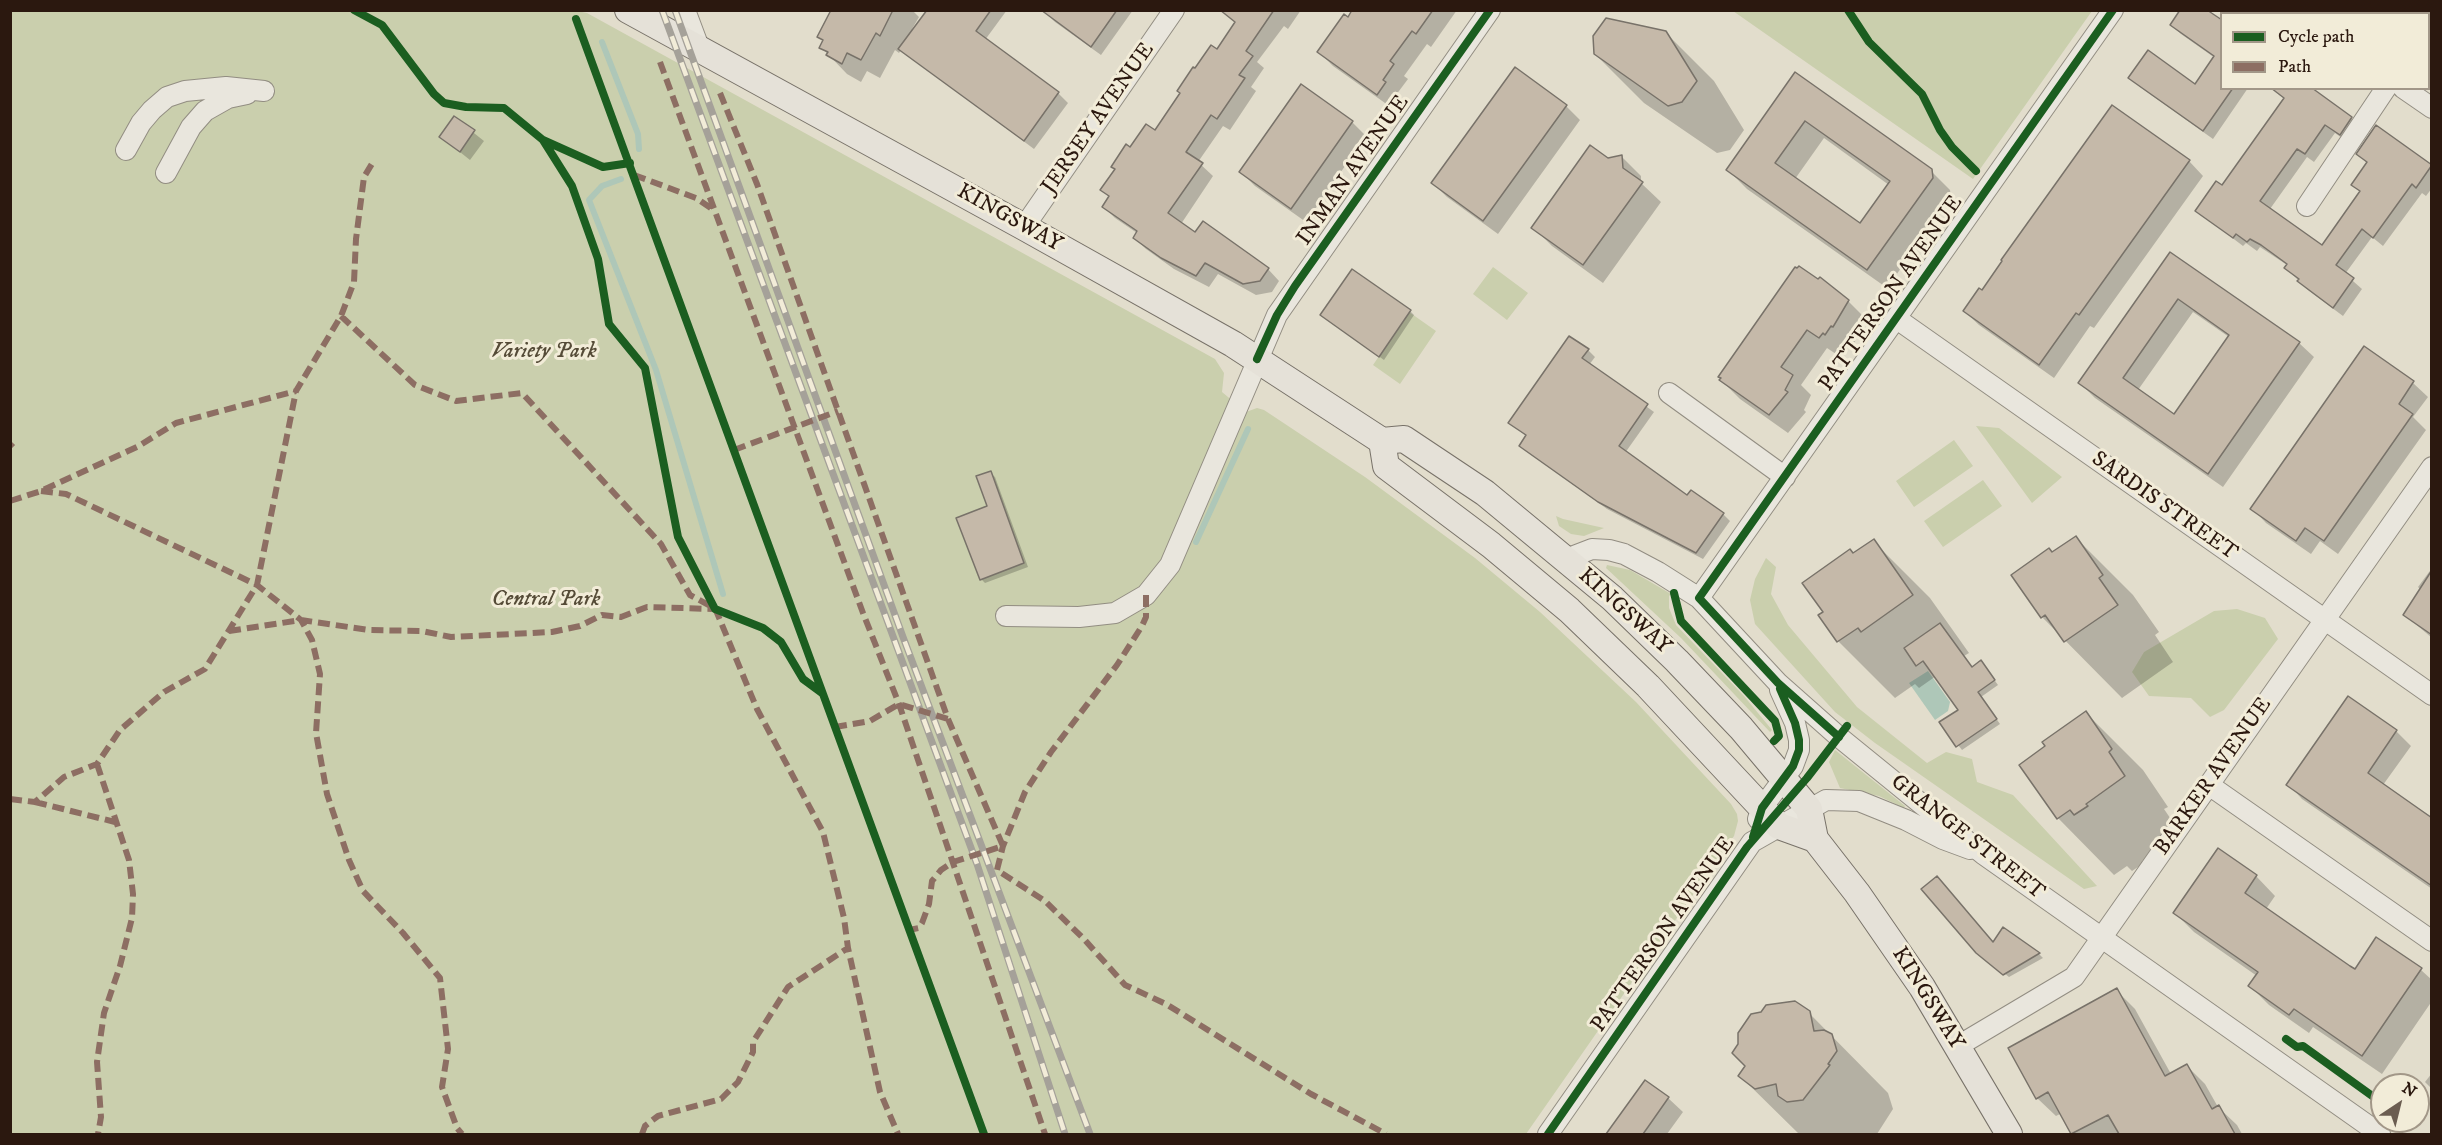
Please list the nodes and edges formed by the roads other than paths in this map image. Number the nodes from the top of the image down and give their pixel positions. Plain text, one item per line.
1 (628, 10) edge
2 (685, 10) edge
3 (1174, 10) edge
4 (1490, 10) edge
5 (2113, 10) edge
6 (700, 50) junction
7 (2385, 90) edge
8 (2406, 90) edge
9 (2432, 108) edge
10 (126, 150) dead end
11 (166, 173) dead end
12 (2307, 206) dead end
13 (1024, 227) junction
14 (1897, 319) junction
15 (1257, 359) junction
16 (1669, 393) dead end
17 (1382, 441) junction
18 (2432, 467) edge
19 (1785, 477) junction
20 (1566, 560) junction
21 (1699, 598) junction
22 (1006, 616) dead end
23 (2324, 619) junction
24 (1778, 683) junction
25 (2432, 695) edge
26 (1784, 780) junction
27 (2209, 785) junction
28 (1809, 809) junction
29 (1770, 817) junction
30 (1815, 839) junction
31 (1983, 854) junction
32 (2101, 938) junction
33 (2432, 942) edge
34 (1958, 1046) junction
35 (1548, 1134) edge
36 (2009, 1134) edge
37 (2380, 1134) edge

1 - 6 main road, KINGSWAY
2 - 6 street
3 - 13 street, JERSEY AVENUE
4 - 15 street, INMAN AVENUE
5 - 14 street, PATTERSON AVENUE
6 - 13 main road, KINGSWAY
7 - 12 street
8 - 9 street
10 - 11 street
13 - 15 main road, KINGSWAY
14 - 19 street, PATTERSON AVENUE
14 - 23 street, SARDIS STREET
15 - 17 main road, KINGSWAY
15 - 22 street, INMAN AVENUE
16 - 19 street
17 - 20 main road, KINGSWAY
17 - 29 main road, KINGSWAY
18 - 23 street, BARKER AVENUE
19 - 21 street, PATTERSON AVENUE
20 - 21 street, GRANGE STREET
20 - 26 main road, KINGSWAY
21 - 24 street, GRANGE STREET
23 - 25 street, SARDIS STREET
23 - 27 street, BARKER AVENUE
24 - 26 street, PATTERSON AVENUE
24 - 31 street, GRANGE STREET
26 - 28 main road, KINGSWAY
26 - 29 street, PATTERSON AVENUE
27 - 32 street, BARKER AVENUE
27 - 33 street
28 - 29 street, PATTERSON AVENUE
28 - 30 main road, KINGSWAY
28 - 31 street, PATTERSON AVENUE
29 - 30 main road, KINGSWAY
29 - 35 street, PATTERSON AVENUE
30 - 34 main road, KINGSWAY
31 - 32 street, GRANGE STREET
32 - 34 street, BARKER AVENUE
32 - 37 street, GRANGE STREET
34 - 36 main road, KINGSWAY

